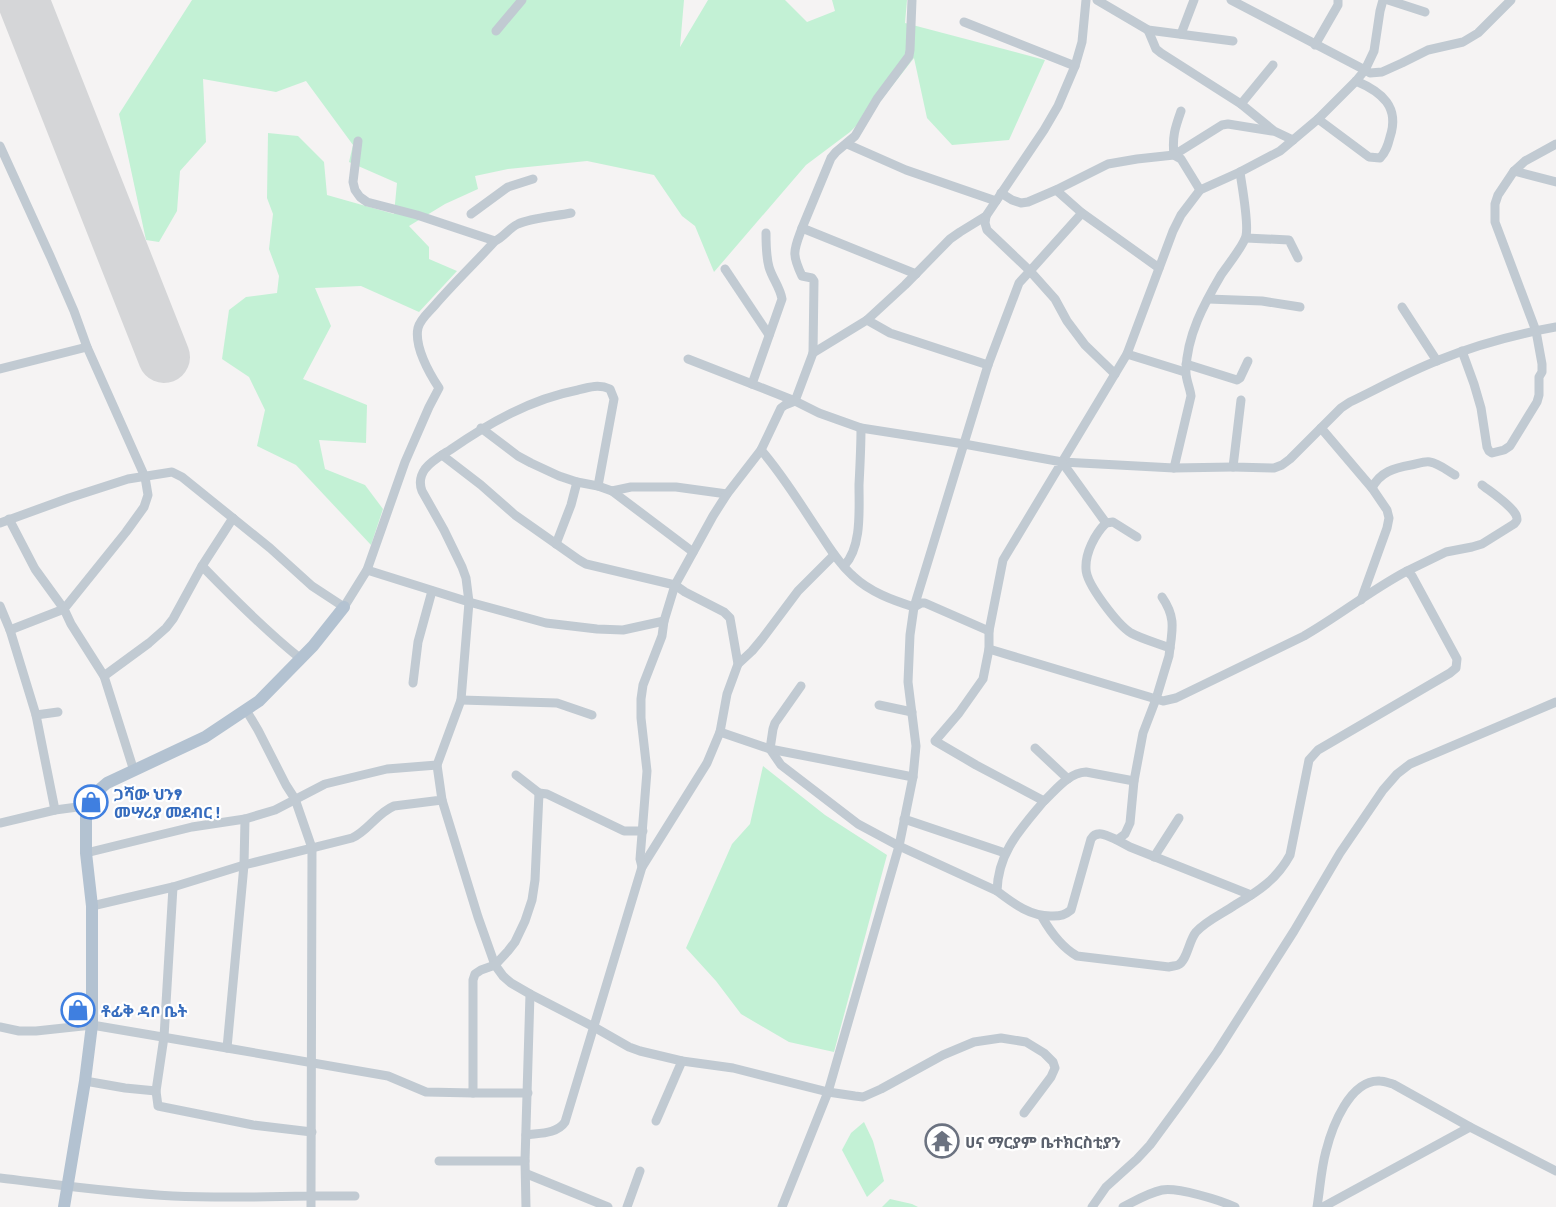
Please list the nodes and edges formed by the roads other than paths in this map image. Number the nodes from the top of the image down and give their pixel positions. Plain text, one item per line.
1 (522, 0) edge
2 (912, 0) edge
3 (1086, 0) edge
4 (1097, 0) edge
5 (1194, 0) edge
6 (1231, 0) edge
7 (1338, 0) edge
8 (1385, 0) edge
9 (1511, 0) edge
10 (1425, 12) dead end
11 (963, 22) dead end
12 (1148, 30) junction
13 (496, 31) dead end
14 (1181, 34) junction
15 (1233, 41) dead end
16 (1315, 45) junction
17 (1075, 66) junction
18 (1273, 66) dead end
19 (1365, 70) junction
20 (1356, 81) junction
21 (1241, 104) junction
22 (1181, 111) dead end
23 (1318, 119) junction
24 (1274, 131) junction
25 (1293, 140) junction
26 (358, 141) dead end
27 (847, 144) junction
28 (1556, 144) edge
29 (0, 146) edge
30 (1174, 155) junction
31 (1514, 171) junction
32 (1240, 172) junction
33 (533, 179) dead end
34 (1556, 182) edge
35 (1056, 190) junction
36 (1200, 190) junction
37 (999, 197) junction
38 (571, 213) dead end
39 (1082, 213) junction
40 (471, 214) dead end
41 (986, 216) junction
42 (802, 228) junction
43 (766, 233) dead end
44 (1246, 238) junction
45 (495, 241) junction
46 (1298, 258) dead end
47 (1159, 268) junction
48 (725, 269) dead end
49 (1030, 271) junction
50 (916, 274) junction
51 (1208, 299) junction
52 (1300, 307) dead end
53 (1402, 307) dead end
54 (867, 320) junction
55 (1556, 327) edge
56 (1536, 331) junction
57 (769, 335) junction
58 (87, 347) junction
59 (1462, 351) junction
60 (813, 353) junction
61 (1127, 354) junction
62 (688, 359) dead end
63 (1437, 360) junction
64 (1248, 361) dead end
65 (988, 365) junction
66 (1186, 368) junction
67 (0, 369) edge
68 (1114, 374) junction
69 (752, 384) junction
70 (1240, 400) dead end
71 (795, 401) junction
72 (481, 428) junction
73 (861, 428) junction
74 (1321, 428) junction
75 (964, 444) junction
76 (761, 450) junction
77 (442, 455) junction
78 (1062, 462) junction
79 (1233, 467) junction
80 (1174, 468) junction
81 (1455, 475) dead end
82 (145, 477) junction
83 (577, 482) junction
84 (1482, 485) dead end
85 (598, 486) junction
86 (1372, 488) junction
87 (612, 491) junction
88 (727, 494) junction
89 (232, 518) junction
90 (5, 521) edge
91 (1106, 523) junction
92 (1137, 537) dead end
93 (556, 544) junction
94 (693, 552) junction
95 (834, 555) junction
96 (202, 566) junction
97 (844, 566) junction
98 (367, 570) junction
99 (1407, 571) junction
100 (675, 585) junction
101 (432, 591) junction
102 (1162, 597) dead end
103 (1360, 600) junction
104 (469, 602) junction
105 (0, 606) edge
106 (344, 607) junction
107 (914, 607) junction
108 (64, 609) junction
109 (664, 621) junction
110 (10, 630) junction
111 (989, 631) junction
112 (1170, 648) junction
113 (989, 649) junction
114 (301, 659) junction
115 (738, 664) junction
116 (104, 676) junction
117 (413, 683) dead end
118 (801, 686) dead end
119 (1156, 699) junction
120 (461, 700) junction
121 (1556, 702) edge
122 (879, 705) dead end
123 (246, 710) junction
124 (58, 712) dead end
125 (912, 712) junction
126 (36, 715) junction
127 (592, 715) dead end
128 (720, 732) junction
129 (935, 741) junction
130 (916, 746) junction
131 (1035, 748) dead end
132 (770, 749) junction
133 (437, 765) junction
134 (134, 771) junction
135 (516, 775) dead end
136 (913, 777) junction
137 (1068, 779) junction
138 (1134, 781) junction
139 (539, 793) junction
140 (295, 799) junction
141 (442, 800) junction
142 (1044, 801) junction
143 (84, 806) junction
144 (55, 810) junction
145 (1179, 818) dead end
146 (245, 819) junction
147 (904, 819) junction
148 (0, 823) edge
149 (643, 831) junction
150 (1117, 840) junction
151 (899, 846) junction
152 (312, 848) junction
153 (86, 853) junction
154 (1005, 853) junction
155 (1154, 856) junction
156 (244, 865) junction
157 (642, 867) junction
158 (173, 887) junction
159 (997, 891) junction
160 (1251, 895) junction
161 (92, 906) junction
162 (1042, 916) junction
163 (495, 965) junction
164 (530, 994) junction
165 (92, 1025) junction
166 (0, 1027) edge
167 (594, 1027) junction
168 (164, 1037) junction
169 (226, 1048) junction
170 (682, 1061) junction
171 (311, 1062) junction
172 (85, 1081) junction
173 (156, 1091) junction
174 (828, 1092) junction
175 (528, 1093) junction
176 (473, 1094) junction
177 (1024, 1113) dead end
178 (656, 1121) dead end
179 (1470, 1127) junction
180 (312, 1132) junction
181 (526, 1135) junction
182 (439, 1161) dead end
183 (525, 1161) junction
184 (640, 1171) dead end
185 (1556, 1171) edge
186 (527, 1174) junction
187 (0, 1178) edge
188 (68, 1186) junction
189 (172, 1196) junction
190 (311, 1196) junction
191 (355, 1196) dead end
192 (241, 1203) edge
193 (598, 1205) edge
194 (1229, 1206) edge
195 (64, 1207) edge
196 (170, 1207) edge
197 (311, 1207) edge
198 (526, 1207) edge
199 (608, 1207) edge
200 (627, 1207) edge
201 (782, 1207) edge
202 (1092, 1207) edge
203 (1123, 1207) edge
204 (1317, 1207) edge
205 (1323, 1207) edge

1 - 13 street
2 - 27 street
3 - 17 street
4 - 12 street
5 - 14 street
6 - 16 street
7 - 16 street
8 - 10 street
8 - 19 street
9 - 19 street
11 - 17 street
12 - 14 street
12 - 21 street
14 - 15 street
16 - 19 street
17 - 37 street
18 - 21 street
19 - 20 street
20 - 23 street
20 - 23 street
21 - 24 street
22 - 30 street
23 - 25 street
24 - 25 street
24 - 30 street
25 - 32 street
26 - 45 street
27 - 37 street
27 - 42 street
28 - 31 street
29 - 58 street
30 - 35 street
30 - 36 street
31 - 34 street
31 - 56 street
32 - 36 street
32 - 44 street
33 - 40 street
35 - 37 street
35 - 39 street
36 - 47 street
37 - 41 street
38 - 45 street
39 - 47 street
39 - 49 street
41 - 49 street
41 - 50 street
42 - 50 street
42 - 60 street
43 - 57 street
44 - 46 street
44 - 51 street
45 - 98 street
47 - 61 street
48 - 57 street
49 - 65 street
49 - 68 street
50 - 54 street
51 - 52 street
51 - 66 street
53 - 63 street
54 - 60 street
54 - 65 street
55 - 56 street
56 - 59 street
56 - 59 street
57 - 69 street
58 - 67 street
58 - 82 street
59 - 63 street
60 - 71 street
61 - 66 street
61 - 68 street
62 - 69 street
63 - 74 street
64 - 66 street
65 - 75 street
66 - 80 street
68 - 78 street
69 - 71 street
70 - 79 street
71 - 73 street
71 - 76 street
72 - 77 street
72 - 83 street
72 - 85 street
73 - 75 street
73 - 97 street
74 - 79 street
74 - 86 street
75 - 78 street
75 - 107 street
76 - 88 street
76 - 95 street
77 - 93 street
77 - 104 street
78 - 80 street
78 - 91 street
78 - 111 street
79 - 80 street
81 - 86 street
82 - 89 street
82 - 90 street
82 - 108 street
83 - 85 street
83 - 93 street
84 - 99 street
85 - 87 street
86 - 103 street
87 - 88 street
87 - 94 street
88 - 94 street
89 - 96 street
89 - 106 street
90 - 108 street
91 - 92 street
91 - 112 street
93 - 100 street
94 - 100 street
95 - 97 street
95 - 115 street
96 - 114 street
96 - 116 street
97 - 107 street
98 - 101 street
98 - 106 street
99 - 103 street
99 - 160 street
100 - 109 street
100 - 115 street
101 - 104 street
101 - 117 street
102 - 112 street
103 - 119 street
104 - 109 street
104 - 120 street
105 - 110 street
106 - 114 main road
107 - 111 street
107 - 125 street
108 - 110 street
108 - 116 street
109 - 149 street
110 - 126 street
111 - 113 street
112 - 119 street
113 - 119 street
113 - 129 street
114 - 123 main road
115 - 128 street
116 - 134 street
118 - 132 street
119 - 138 street
120 - 127 street
120 - 133 street
121 - 202 street
122 - 125 street
123 - 134 main road
123 - 140 street
124 - 126 street
125 - 130 street
126 - 144 street
128 - 132 street
128 - 157 street
129 - 130 street
129 - 142 street
130 - 136 street
131 - 137 street
132 - 136 street
132 - 151 street
133 - 140 street
133 - 141 street
134 - 143 main road
135 - 139 street
136 - 147 street
137 - 138 street
137 - 142 street
138 - 150 street
139 - 149 street
139 - 163 street
140 - 146 street
140 - 152 street
141 - 152 street
141 - 163 street
142 - 154 street
143 - 144 street
143 - 153 main road
144 - 148 street
145 - 155 street
146 - 153 street
146 - 156 street
147 - 151 street
147 - 154 street
149 - 157 street
150 - 155 street
150 - 162 street
151 - 159 street
151 - 174 street
152 - 156 street
152 - 171 street
153 - 161 main road
154 - 159 street
155 - 160 street
156 - 158 street
156 - 169 street
157 - 167 street
158 - 161 street
158 - 168 street
159 - 162 street
160 - 162 street
161 - 165 main road
163 - 164 street
163 - 176 street
164 - 167 street
164 - 175 street
165 - 166 street
165 - 168 street
165 - 172 main road
167 - 170 street
167 - 181 street
168 - 169 street
168 - 173 street
169 - 171 street
170 - 174 street
170 - 178 street
171 - 176 street
171 - 180 street
172 - 173 street
172 - 188 main road
173 - 180 street
174 - 177 street
174 - 201 street
175 - 176 street
175 - 181 street
179 - 185 street
179 - 204 street
179 - 205 street
180 - 190 street
181 - 183 street
182 - 183 street
183 - 186 street
184 - 200 street
186 - 193 street
186 - 198 street
187 - 188 street
188 - 189 street
188 - 195 main road
189 - 192 street
189 - 196 street
190 - 191 street
190 - 192 street
190 - 197 street
193 - 199 street
194 - 203 street

